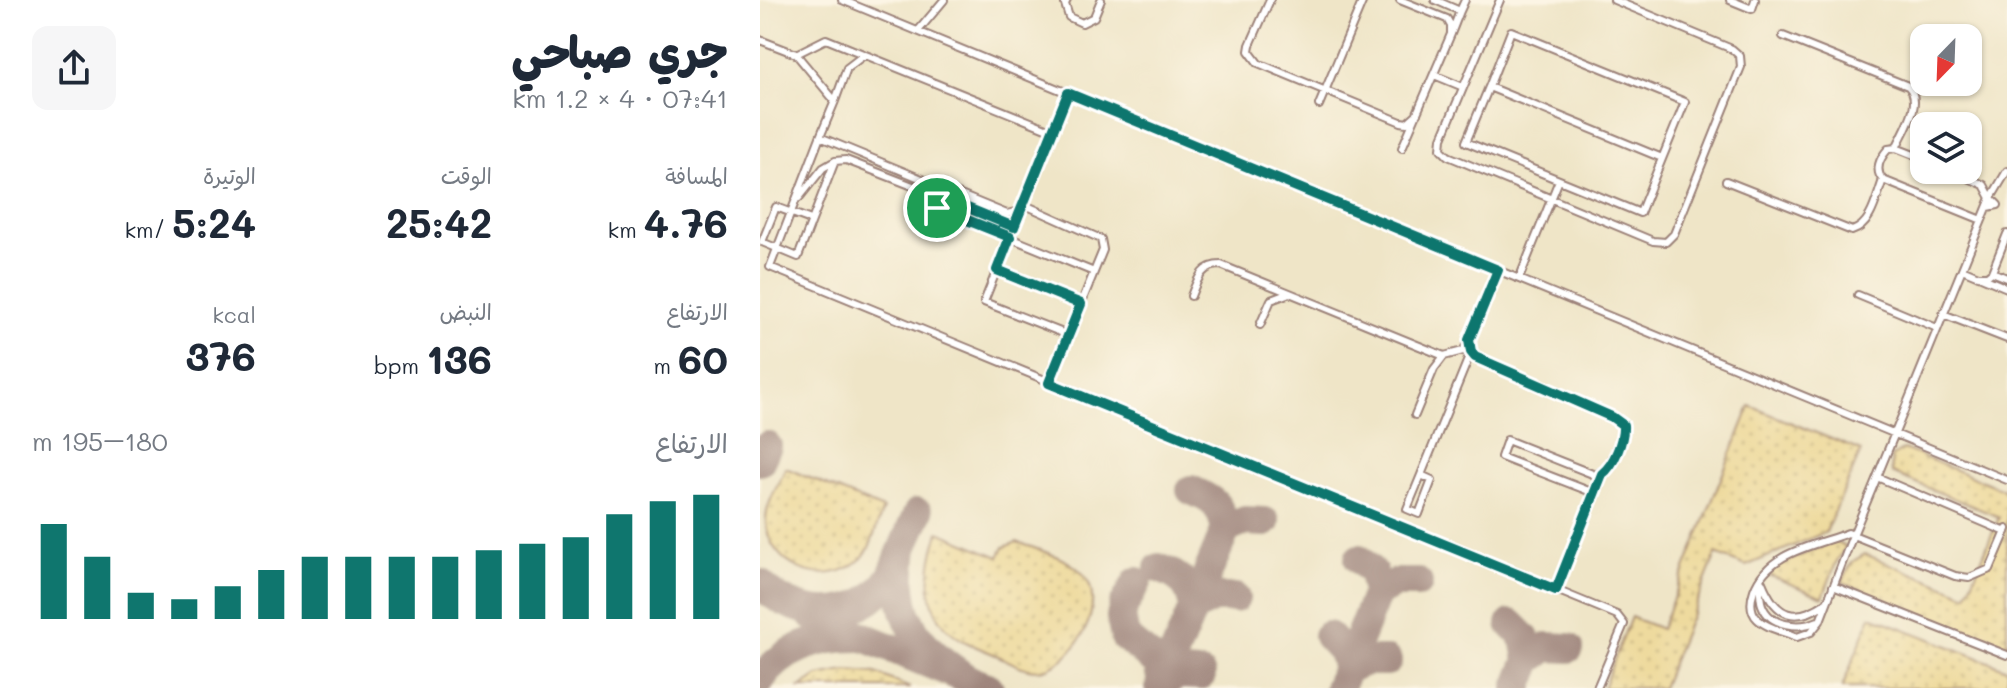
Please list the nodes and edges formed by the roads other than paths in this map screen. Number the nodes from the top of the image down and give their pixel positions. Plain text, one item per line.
1 (842, 0) edge
2 (944, 0) edge
3 (1067, 0) edge
4 (1101, 0) edge
5 (1270, 0) edge
6 (1363, 0) edge
7 (1400, 0) edge
8 (1435, 0) edge
9 (1465, 0) edge
10 (1500, 0) edge
11 (1730, 0) edge
12 (1755, 0) edge
13 (1619, 1) edge
14 (1460, 11) junction
15 (918, 31) junction
16 (1451, 34) junction
17 (1783, 36) dead end
18 (760, 40) edge
19 (796, 54) junction
20 (864, 55) junction
21 (1434, 75) junction
22 (1463, 87) junction
23 (1489, 87) junction
24 (1324, 90) junction
25 (1068, 93) junction
26 (835, 101) junction
27 (1319, 105) dead end
28 (1417, 114) junction
29 (1053, 131) junction
30 (820, 137) junction
31 (1402, 148) dead end
32 (1896, 148) junction
33 (1910, 154) edge
34 (1662, 158) junction
35 (835, 161) junction
36 (2007, 171) edge
37 (1559, 180) junction
38 (1883, 180) junction
39 (1726, 181) dead end
40 (1982, 184) edge
41 (941, 197) junction
42 (1991, 198) junction
43 (1551, 199) junction
44 (1023, 204) junction
45 (1998, 205) junction
46 (1988, 207) junction
47 (2007, 209) edge
48 (791, 211) junction
49 (811, 220) junction
50 (1982, 220) junction
51 (1014, 227) junction
52 (2007, 234) edge
53 (1010, 237) junction
54 (777, 248) junction
55 (1962, 269) junction
56 (997, 270) junction
57 (1498, 270) junction
58 (1094, 272) junction
59 (1992, 272) junction
60 (1978, 276) junction
61 (2007, 278) edge
62 (1519, 279) junction
63 (2007, 288) edge
64 (1291, 293) junction
65 (1858, 295) dead end
66 (1191, 296) dead end
67 (1081, 304) junction
68 (1943, 314) junction
69 (1260, 325) dead end
70 (1937, 328) junction
71 (1068, 335) junction
72 (2007, 339) edge
73 (1469, 340) junction
74 (1471, 352) junction
75 (1444, 356) junction
76 (1465, 366) junction
77 (1049, 383) junction
78 (1415, 415) dead end
79 (1894, 433) junction
80 (1602, 474) junction
81 (1421, 475) junction
82 (1877, 477) junction
83 (2007, 480) edge
84 (1594, 493) junction
85 (2006, 530) edge
86 (1853, 535) junction
87 (1760, 575) junction
88 (1833, 586) junction
89 (1556, 590) junction
90 (1826, 603) junction
91 (1820, 621) junction
92 (2007, 655) edge
93 (1597, 688) edge

1 - 15 lane
2 - 15 lane
3 - 4 lane
5 - 24 lane
6 - 24 lane
7 - 16 lane
8 - 14 lane
9 - 14 lane
10 - 22 lane
11 - 12 lane
13 - 43 lane
14 - 16 lane
15 - 25 lane
16 - 21 lane
17 - 32 lane
18 - 19 lane
19 - 20 lane
19 - 26 lane
20 - 26 lane
20 - 29 lane
21 - 22 lane
21 - 28 lane
22 - 43 lane
23 - 34 lane
23 - 34 lane
23 - 37 lane
24 - 27 lane
24 - 28 lane
25 - 29 lane
25 - 57 lane
26 - 30 lane
28 - 31 lane
29 - 44 lane
30 - 44 lane
30 - 48 lane
32 - 33 lane
32 - 38 lane
34 - 37 lane
35 - 41 lane
35 - 48 lane
35 - 49 lane
36 - 42 lane
37 - 43 lane
38 - 39 lane
38 - 50 lane
40 - 42 lane
41 - 51 lane
41 - 53 lane
42 - 45 lane
42 - 46 lane
43 - 62 lane
44 - 51 lane
44 - 58 lane
45 - 46 lane
45 - 47 lane
46 - 50 lane
48 - 49 lane
48 - 54 lane
48 - 54 lane
49 - 54 lane
50 - 55 lane
51 - 53 lane
52 - 59 lane
53 - 56 lane
53 - 58 lane
54 - 77 lane
55 - 60 lane
55 - 68 lane
56 - 67 lane
56 - 71 lane
57 - 62 lane
57 - 73 lane
58 - 67 lane
59 - 60 lane
59 - 61 lane
60 - 63 lane
62 - 79 lane
64 - 66 lane
64 - 69 lane
64 - 75 lane
65 - 70 lane
67 - 71 lane
68 - 70 lane
68 - 72 lane
70 - 79 lane
71 - 77 lane
73 - 74 lane
73 - 75 lane
74 - 76 lane
74 - 80 lane
75 - 76 lane
75 - 78 lane
76 - 81 lane
77 - 89 lane
79 - 82 lane
79 - 83 lane
80 - 84 lane
80 - 84 lane
81 - 81 lane
82 - 85 lane
82 - 86 lane
84 - 89 lane
85 - 86 lane
86 - 87 lane
86 - 88 lane
87 - 90 lane
87 - 91 lane
87 - 91 lane
88 - 90 lane
88 - 92 lane
89 - 93 lane
90 - 91 lane

